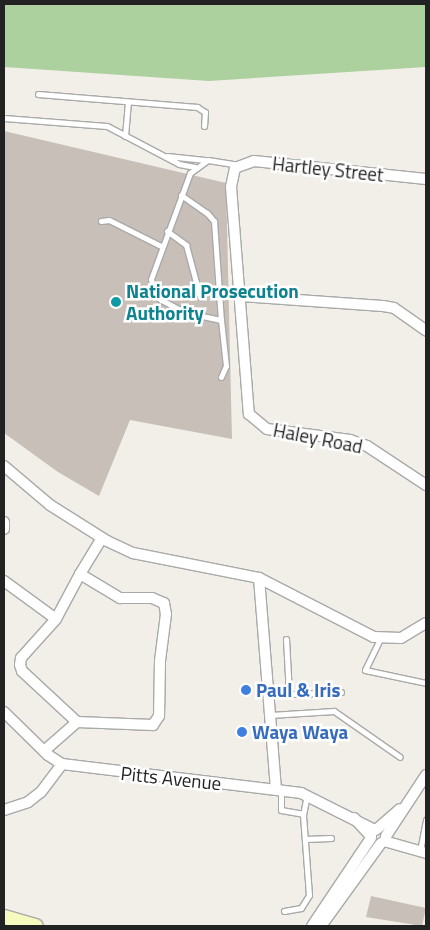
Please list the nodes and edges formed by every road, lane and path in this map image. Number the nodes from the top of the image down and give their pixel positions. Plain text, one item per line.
1 (38, 94) dead end
2 (128, 103) junction
3 (4, 118) edge
4 (204, 126) dead end
5 (125, 136) junction
6 (164, 155) junction
7 (208, 160) junction
8 (195, 167) junction
9 (236, 168) junction
10 (426, 178) edge
11 (180, 195) junction
12 (101, 221) dead end
13 (167, 231) junction
14 (161, 246) junction
15 (241, 296) junction
16 (200, 297) dead end
17 (221, 320) junction
18 (426, 330) edge
19 (221, 377) dead end
20 (4, 466) edge
21 (426, 486) edge
22 (4, 522) edge
23 (4, 529) edge
24 (102, 538) junction
25 (80, 574) junction
26 (259, 578) junction
27 (4, 581) edge
28 (56, 619) junction
29 (426, 623) edge
30 (286, 639) dead end
31 (380, 639) junction
32 (426, 682) edge
33 (341, 692) dead end
34 (289, 694) junction
35 (269, 695) junction
36 (4, 712) edge
37 (270, 715) junction
38 (77, 722) junction
39 (44, 751) junction
40 (400, 757) dead end
41 (62, 764) junction
42 (426, 775) edge
43 (279, 789) junction
44 (307, 795) junction
45 (406, 804) junction
46 (4, 810) edge
47 (303, 814) junction
48 (426, 820) edge
49 (374, 833) junction
50 (305, 838) junction
51 (331, 838) dead end
52 (384, 840) junction
53 (423, 852) edge
54 (284, 912) dead end
55 (4, 917) edge
56 (36, 926) edge
57 (312, 926) edge
58 (321, 926) edge

1 - 2 lane
2 - 4 lane
2 - 5 lane
3 - 5 lane
5 - 6 lane
6 - 7 lane
6 - 8 lane
7 - 8 lane
7 - 9 lane
8 - 11 lane
9 - 10 street, Hartley Street
9 - 15 street
11 - 13 lane
11 - 17 lane
12 - 14 lane
13 - 14 lane
13 - 16 lane
14 - 17 lane
15 - 18 street
15 - 21 street, Haley Road
17 - 19 lane
20 - 24 street
22 - 23 street
24 - 25 street
24 - 26 street
25 - 28 street
25 - 38 street
26 - 31 street
26 - 35 street
27 - 28 street
28 - 38 street
29 - 31 street
30 - 34 lane
31 - 32 lane
33 - 34 lane
34 - 35 lane
35 - 37 street
36 - 39 street, Pitts Avenue
37 - 40 lane
37 - 43 street
38 - 39 street
39 - 41 street, Pitts Avenue
41 - 43 street, Pitts Avenue
41 - 46 street
42 - 45 street
43 - 44 street, Pitts Avenue
43 - 47 lane
44 - 47 lane
44 - 49 street, Pitts Avenue
45 - 49 street
45 - 52 street
47 - 50 lane
48 - 53 lane
49 - 52 street
49 - 57 street
50 - 51 lane
50 - 54 lane
52 - 53 street
52 - 58 street
55 - 56 main road

